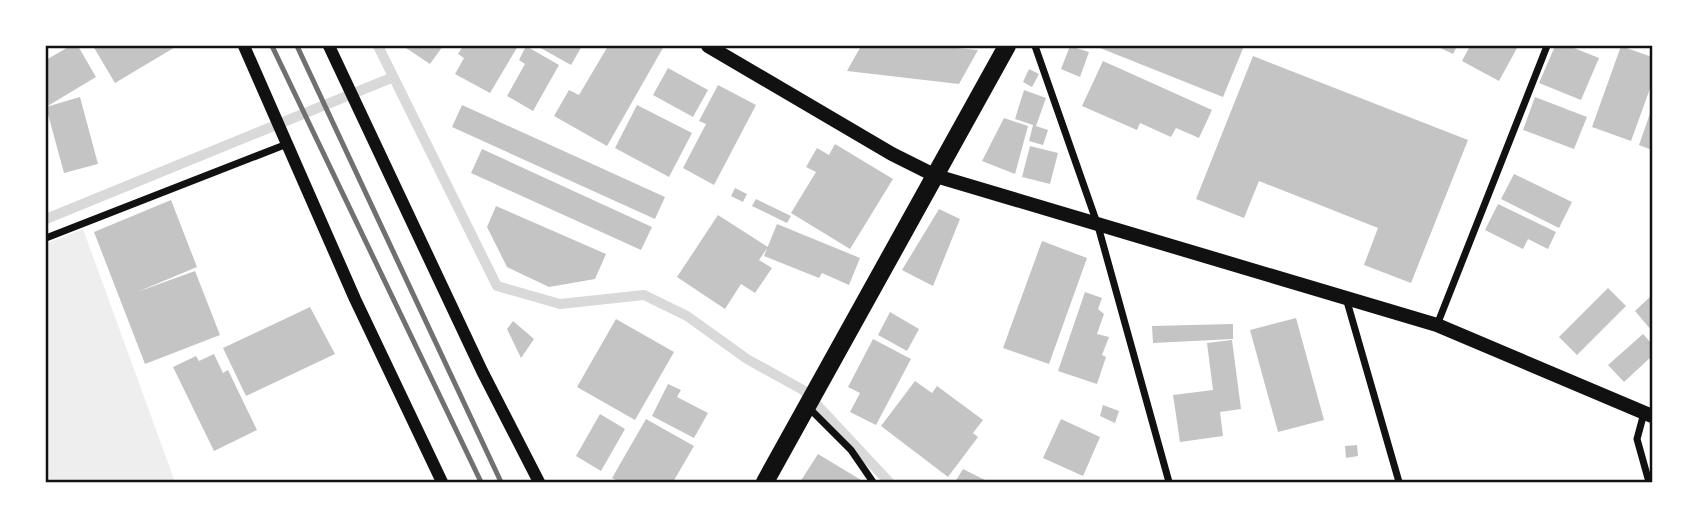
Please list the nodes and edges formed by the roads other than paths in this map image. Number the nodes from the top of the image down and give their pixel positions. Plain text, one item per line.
1 (244, 46) edge
2 (329, 46) edge
3 (708, 46) edge
4 (1007, 46) edge
5 (1035, 46) edge
6 (1548, 46) edge
7 (286, 144) junction
8 (936, 176) junction
9 (1098, 226) junction
10 (46, 238) edge
11 (1346, 298) junction
12 (1437, 325) junction
13 (808, 406) junction
14 (1648, 414) edge
15 (442, 482) edge
16 (539, 482) edge
17 (765, 482) edge
18 (873, 482) edge
19 (1169, 482) edge
20 (1399, 482) edge
21 (1649, 482) edge

1 - 7 street
2 - 16 street
3 - 8 main road
4 - 8 main road
5 - 9 street
6 - 12 street
7 - 10 street
7 - 15 street
8 - 9 main road
8 - 13 main road
9 - 11 main road
9 - 19 street
11 - 12 main road
11 - 20 street
12 - 14 main road
13 - 17 main road
13 - 18 street
14 - 21 street

